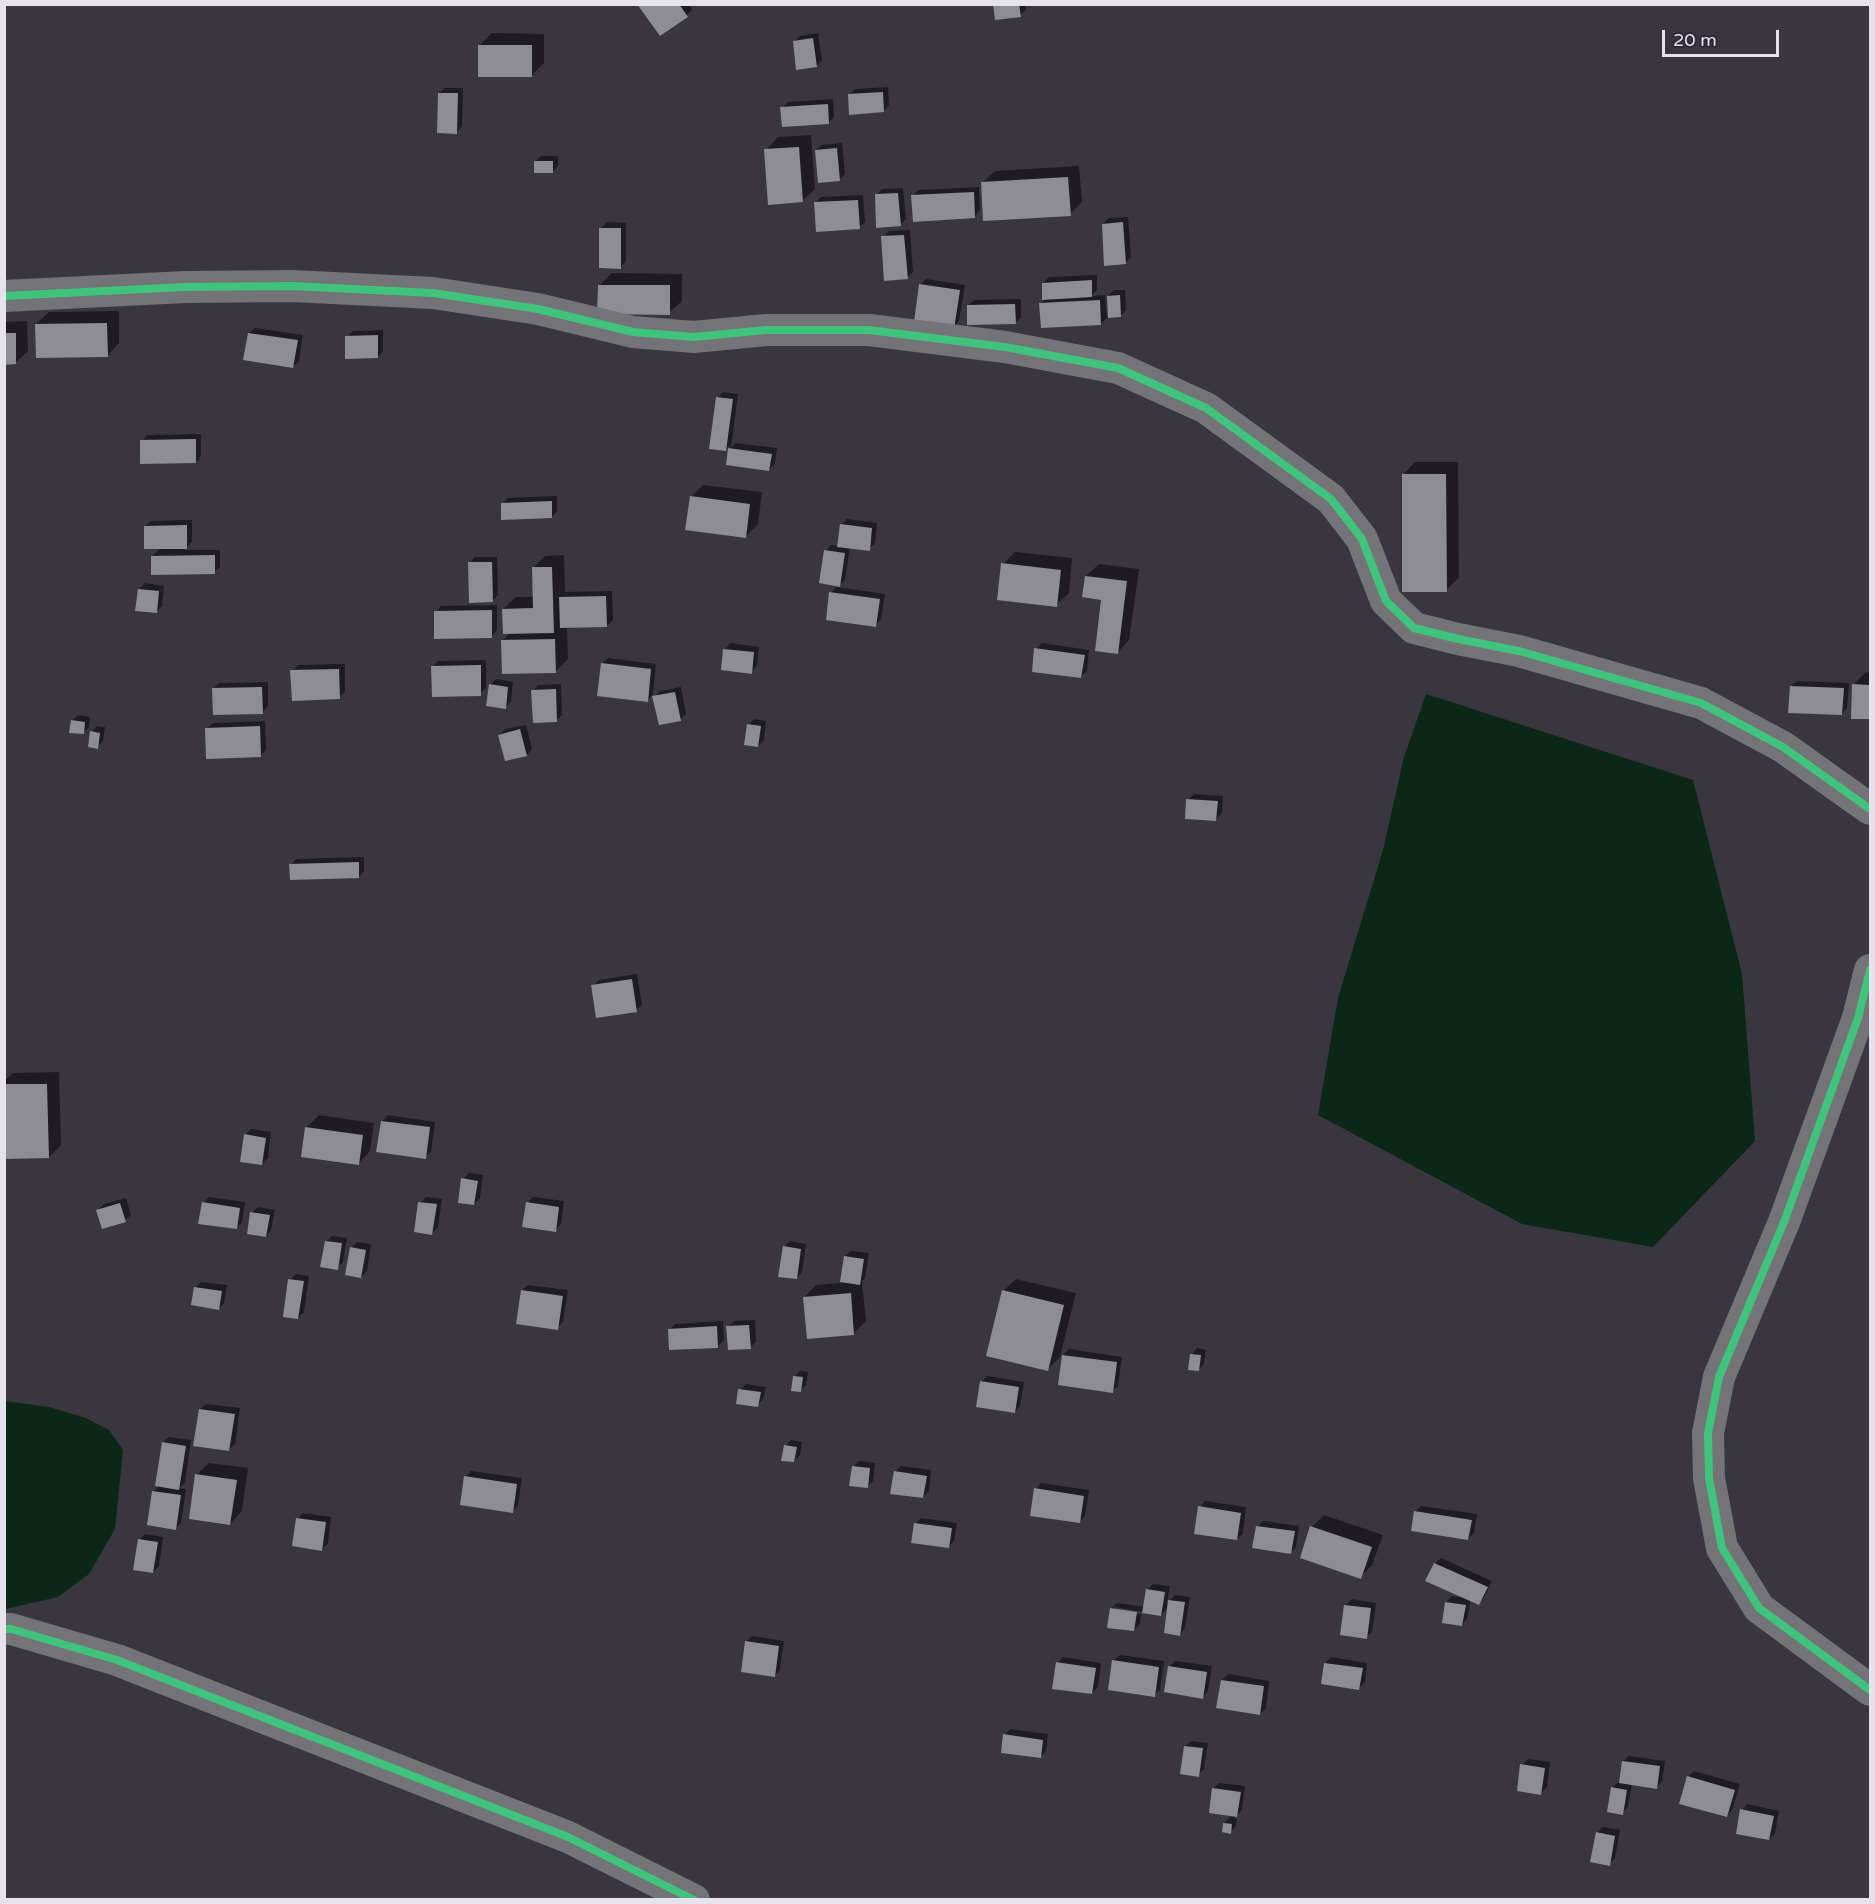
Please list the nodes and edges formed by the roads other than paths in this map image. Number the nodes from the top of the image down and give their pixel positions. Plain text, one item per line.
1 (4, 296) edge
2 (1870, 808) edge
3 (1870, 970) edge
4 (4, 1629) edge
5 (1870, 1690) edge
6 (694, 1899) edge

1 - 2 street
3 - 5 street
4 - 6 street

